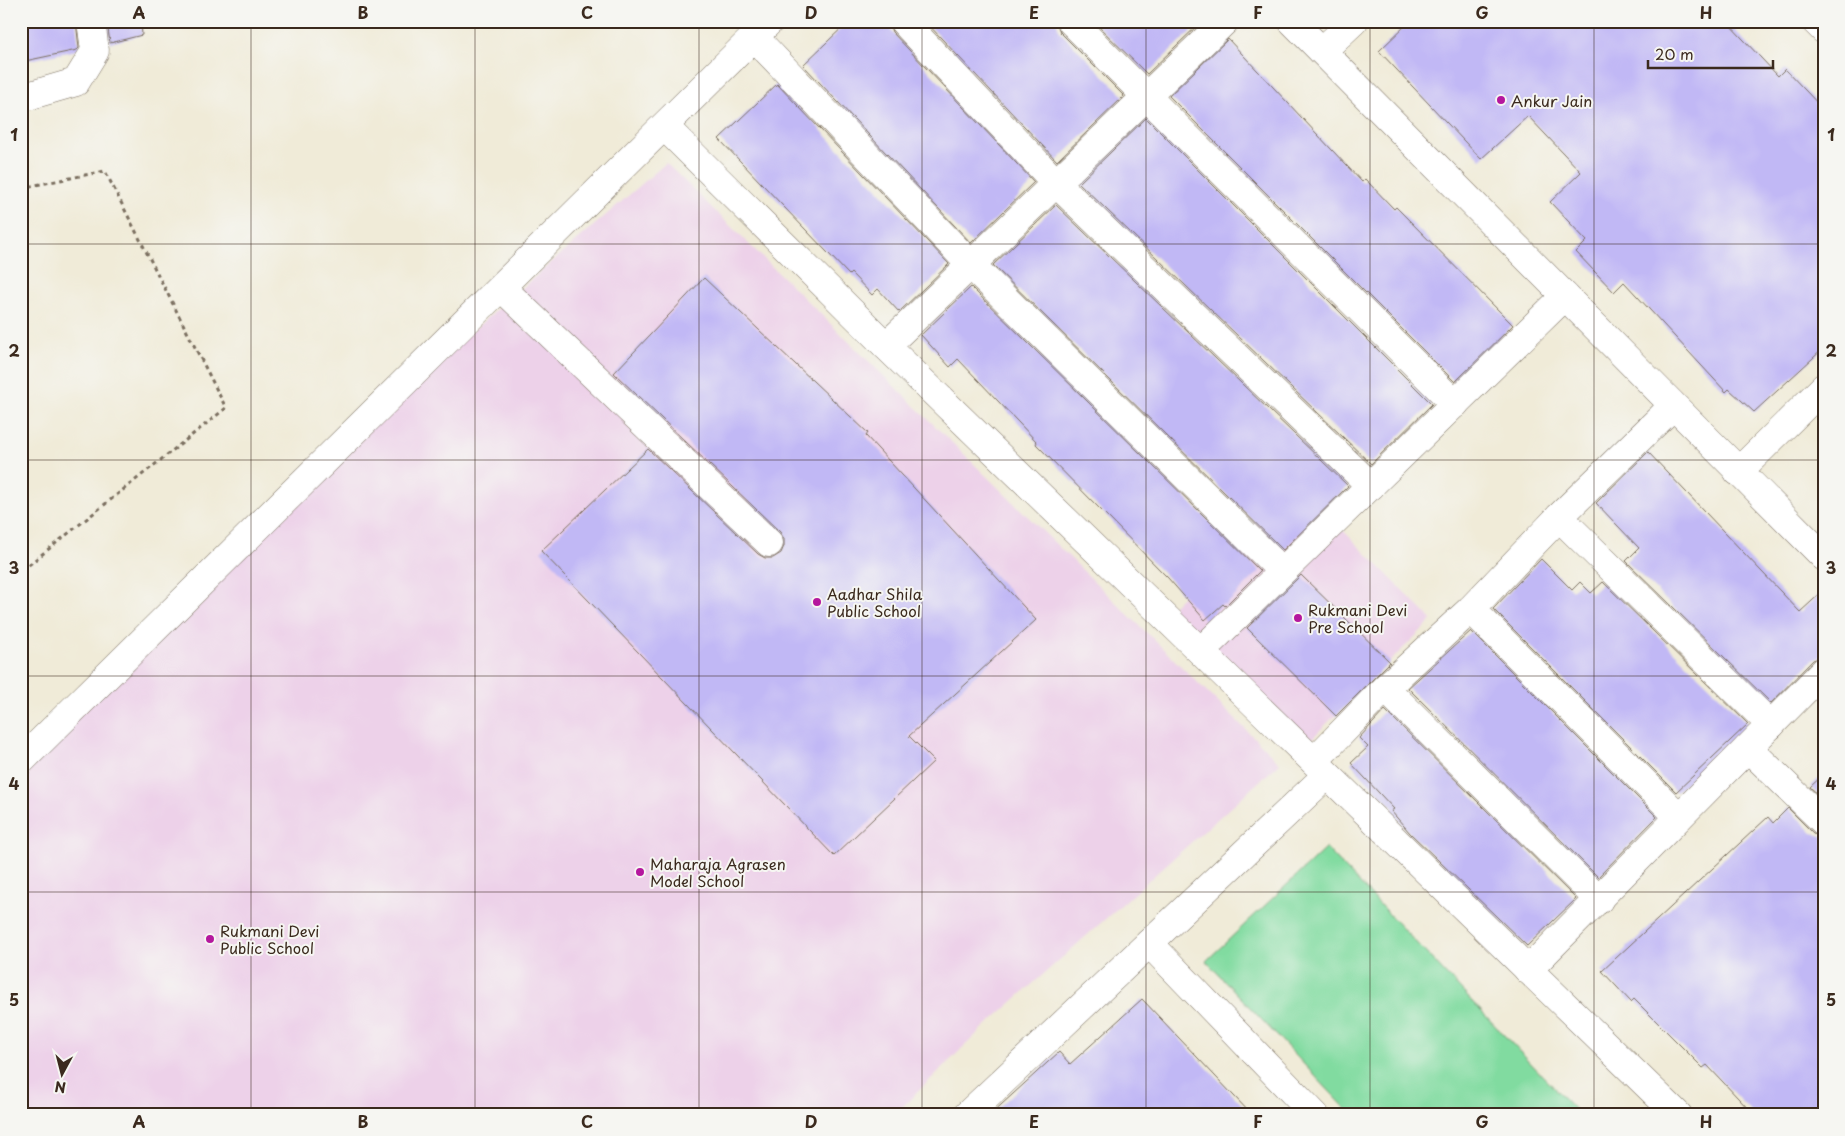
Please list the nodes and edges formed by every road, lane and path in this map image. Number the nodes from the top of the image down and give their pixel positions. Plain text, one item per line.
1 (91, 21) edge
2 (903, 21) edge
3 (1071, 21) edge
4 (1226, 21) edge
5 (1292, 21) edge
6 (1354, 21) edge
7 (1815, 21) edge
8 (763, 29) edge
9 (1824, 30) edge
10 (1322, 52) junction
11 (1146, 97) junction
12 (21, 98) edge
13 (665, 127) junction
14 (1057, 184) junction
15 (21, 188) edge
16 (971, 265) junction
17 (502, 288) junction
18 (1565, 296) junction
19 (886, 346) junction
20 (1824, 387) edge
21 (1455, 404) junction
22 (1673, 406) junction
23 (1738, 472) junction
24 (1371, 486) junction
25 (1559, 517) junction
26 (769, 543) dead end
27 (1824, 558) edge
28 (21, 571) edge
29 (1282, 571) junction
30 (1472, 609) junction
31 (1201, 651) junction
32 (1824, 672) edge
33 (1385, 688) junction
34 (1771, 725) junction
35 (1748, 748) junction
36 (21, 760) edge
37 (1320, 768) junction
38 (1679, 817) junction
39 (1824, 822) edge
40 (1599, 900) junction
41 (1149, 943) junction
42 (1528, 970) junction
43 (967, 1115) edge
44 (1315, 1115) edge
45 (1678, 1115) edge

1 - 12 street
2 - 14 street
3 - 11 street
4 - 11 street
5 - 10 street
6 - 10 street
7 - 9 street
8 - 13 street
8 - 16 street
10 - 18 street
11 - 14 street
11 - 21 street
13 - 17 street
13 - 19 street
14 - 16 street
14 - 24 street
15 - 28 path
16 - 19 street
16 - 29 street
17 - 26 street
17 - 36 street
18 - 21 street
18 - 22 street
19 - 31 street
20 - 23 street
21 - 24 street
22 - 23 street
22 - 25 street
23 - 27 street
24 - 29 street
25 - 30 street
25 - 34 street
29 - 31 street
30 - 33 street
30 - 38 street
31 - 37 street
32 - 34 street
33 - 37 street
33 - 40 street
34 - 35 street
35 - 38 street
35 - 39 street
37 - 41 street
37 - 42 street
38 - 40 street
40 - 42 street
41 - 43 street
41 - 44 street
42 - 45 street

